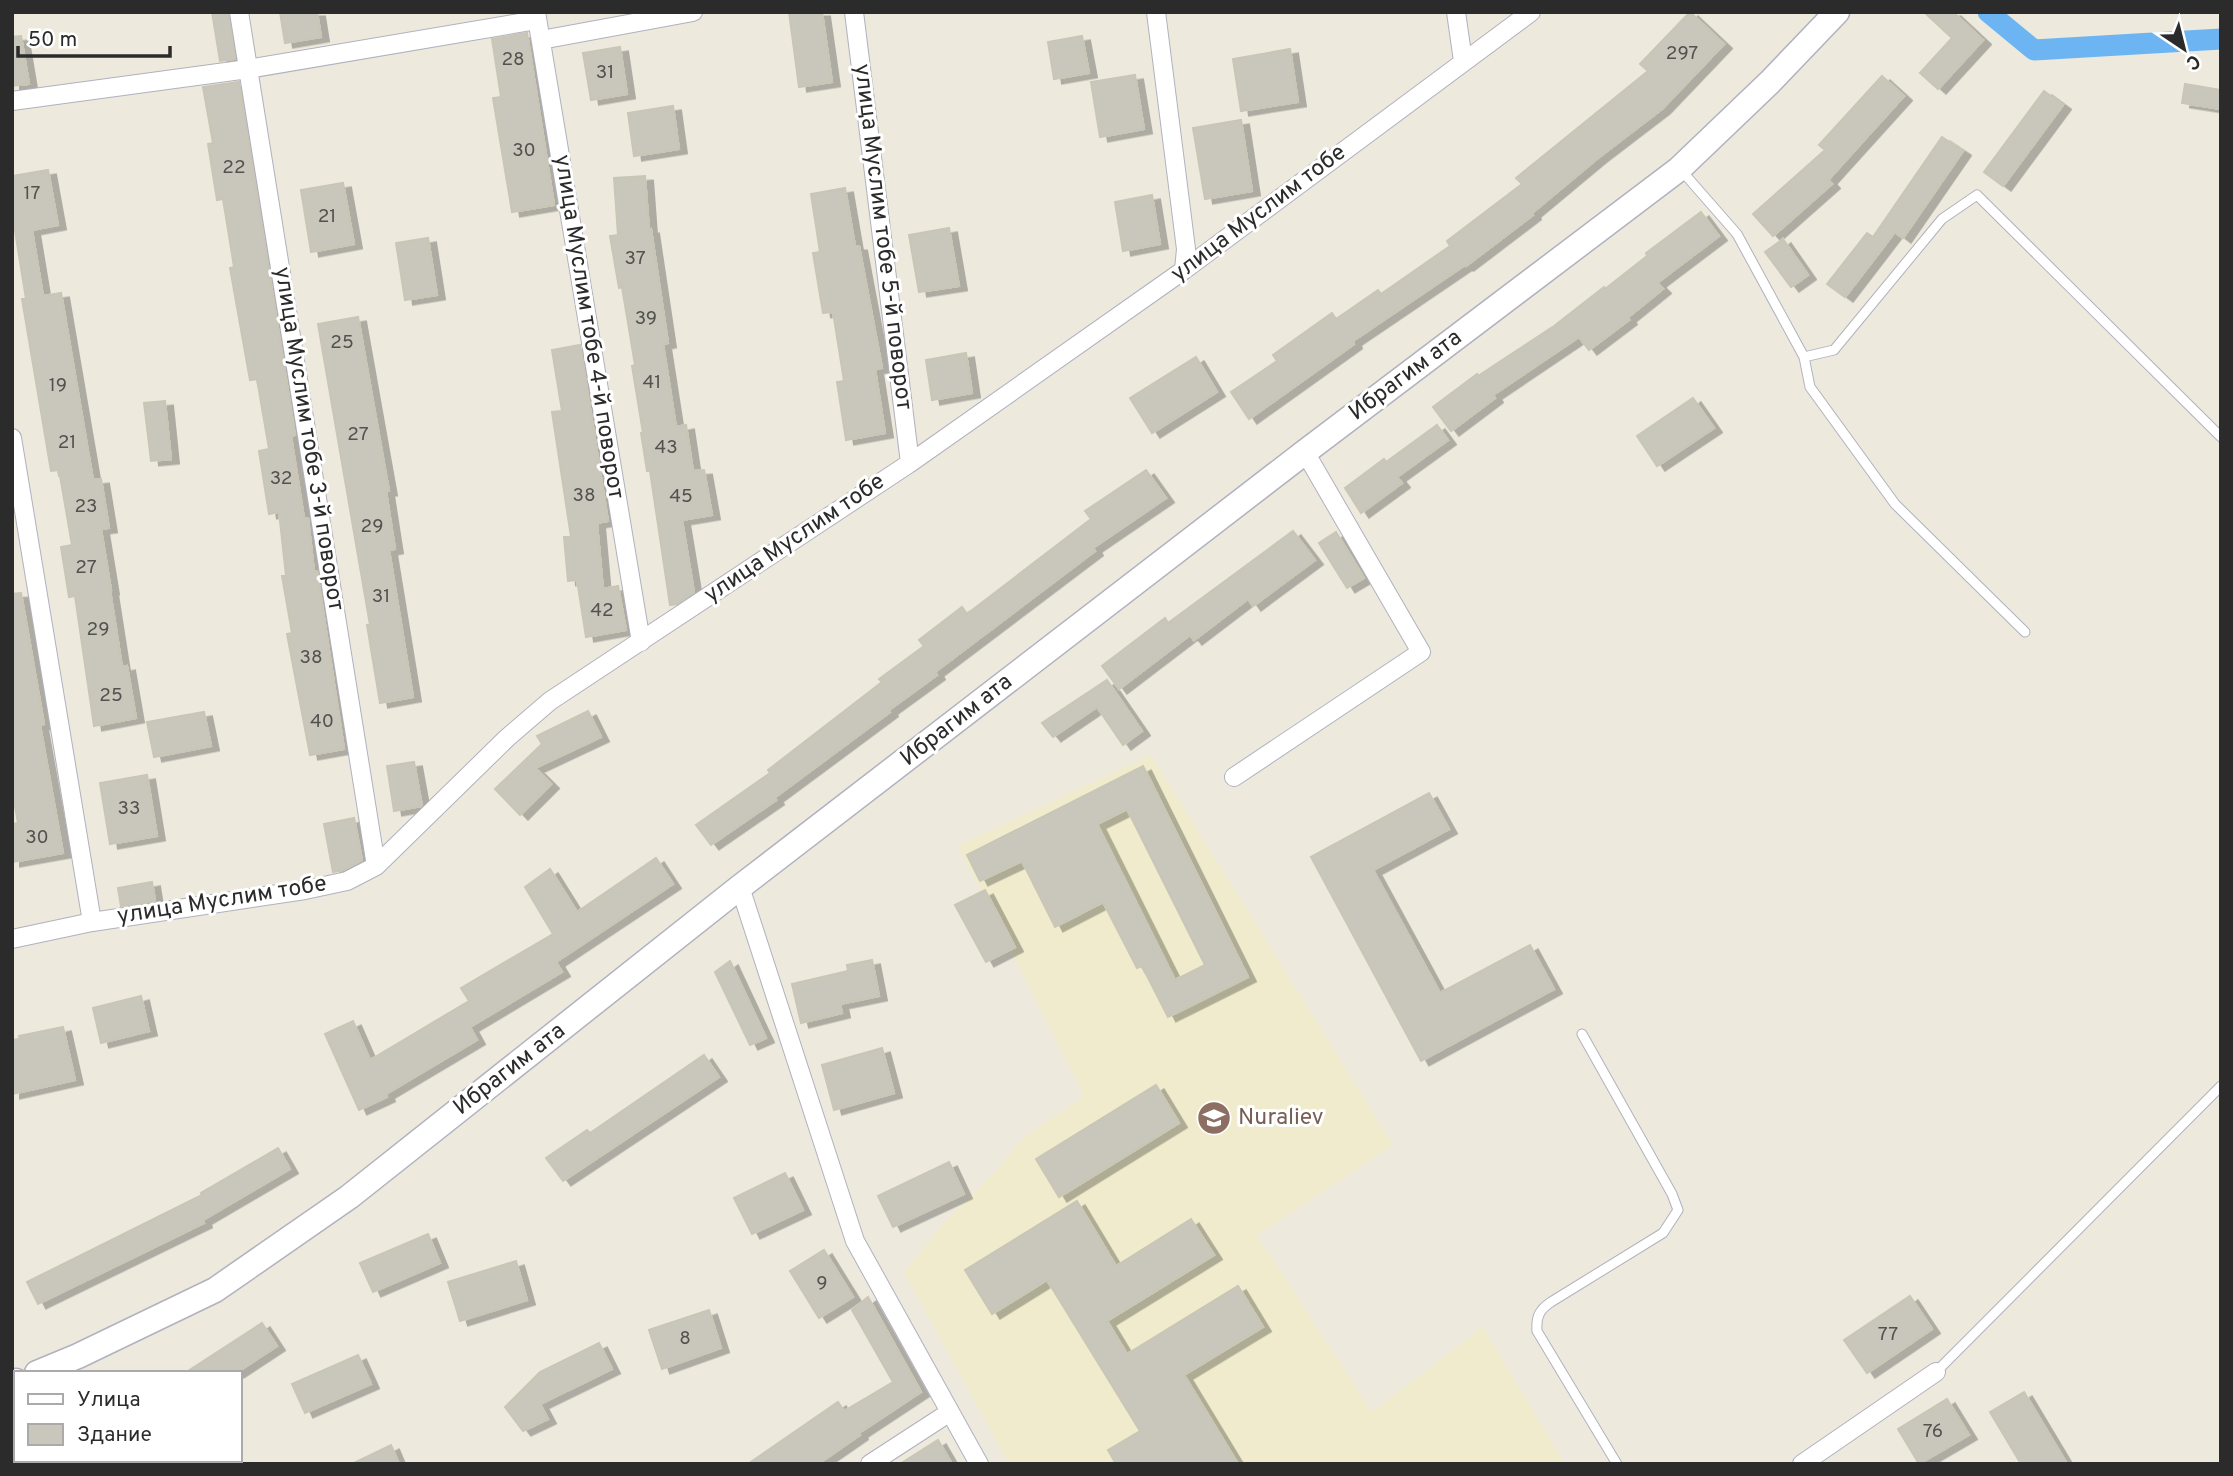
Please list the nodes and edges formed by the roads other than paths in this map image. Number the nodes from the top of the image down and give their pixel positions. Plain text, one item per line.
1 (239, 12) edge
2 (693, 12) edge
3 (854, 12) edge
4 (1156, 12) edge
5 (1456, 12) edge
6 (1531, 12) edge
7 (1837, 12) edge
8 (537, 16) edge
9 (541, 40) junction
10 (1463, 61) junction
11 (248, 69) junction
12 (12, 101) edge
13 (1679, 169) junction
14 (1184, 270) junction
15 (1804, 357) junction
16 (2221, 437) edge
17 (12, 438) edge
18 (1305, 452) junction
19 (910, 463) junction
20 (2025, 632) dead end
21 (641, 642) junction
22 (1234, 777) dead end
23 (376, 866) junction
24 (740, 887) junction
25 (92, 922) junction
26 (12, 939) edge
27 (1582, 1034) dead end
28 (2221, 1086) edge
29 (79, 1364) edge
30 (46, 1371) edge
31 (1936, 1371) joint
32 (950, 1412) junction
33 (870, 1464) edge
34 (979, 1464) edge
35 (1617, 1464) edge
36 (1802, 1464) edge

1 - 11 street, улица Муслим тобе 3-й поворот
2 - 9 street
3 - 19 street, улица Муслим тобе 5-й поворот
4 - 14 street
5 - 10 street
6 - 10 street, улица Муслим тобе
7 - 13 street, Ибрагим ата
8 - 9 street, улица Муслим тобе 4-й поворот
8 - 11 street
9 - 21 street, улица Муслим тобе 4-й поворот
10 - 14 street, улица Муслим тобе
11 - 12 street
11 - 23 street, улица Муслим тобе 3-й поворот
13 - 15 lane
13 - 18 street, Ибрагим ата
14 - 19 street, улица Муслим тобе
15 - 16 lane
15 - 20 lane
17 - 25 street
18 - 22 street
18 - 24 street, Ибрагим ата
19 - 21 street, улица Муслим тобе
21 - 23 street, улица Муслим тобе
23 - 25 street, улица Муслим тобе
24 - 29 street, Ибрагим ата
24 - 32 street
25 - 26 street, улица Муслим тобе
27 - 35 lane
28 - 31 lane
29 - 30 street, Ибрагим ата
31 - 36 street
32 - 33 street
32 - 34 street

